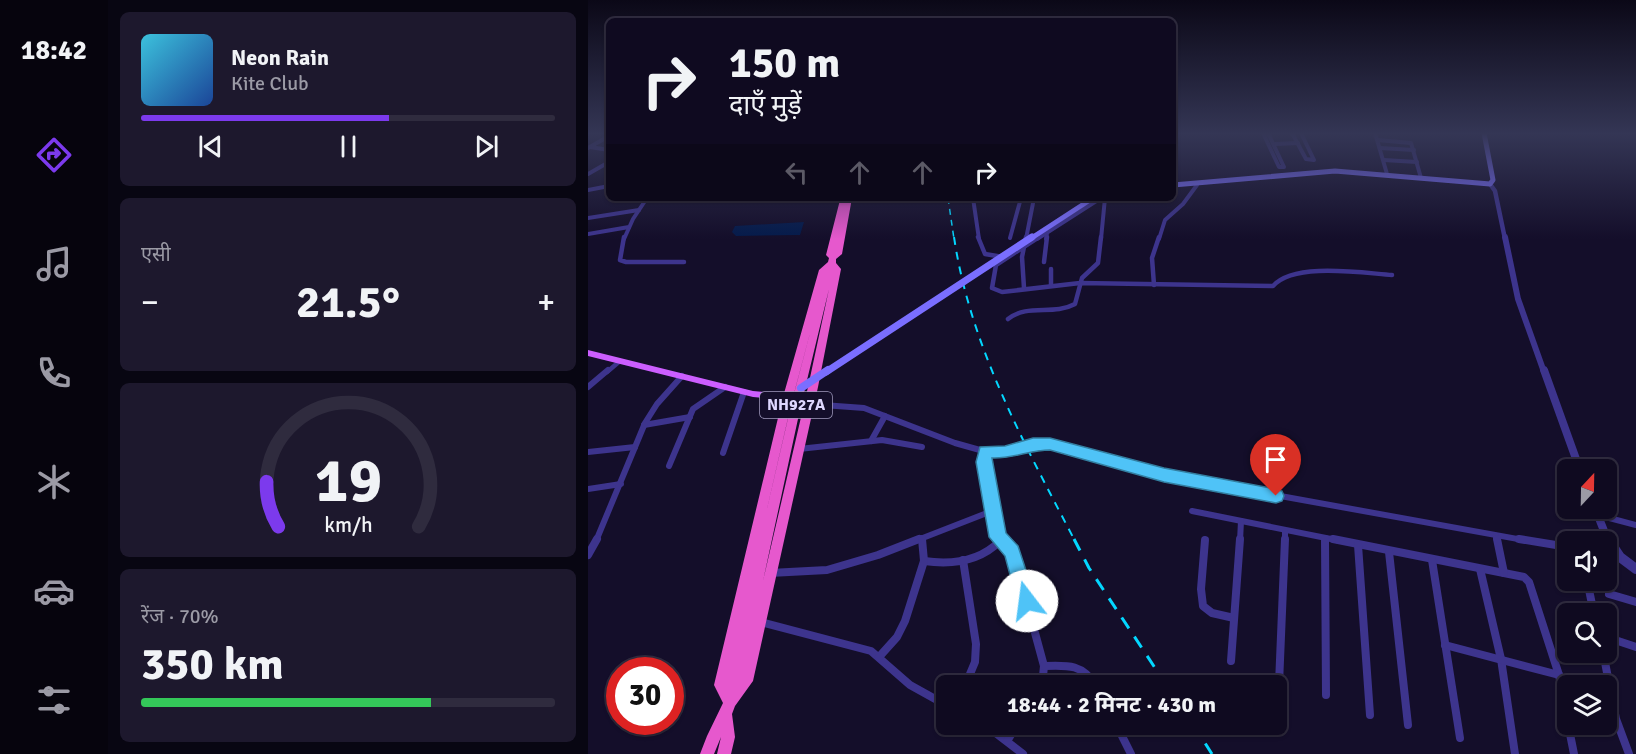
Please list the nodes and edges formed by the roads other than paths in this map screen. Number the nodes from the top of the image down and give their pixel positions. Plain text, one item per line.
1 (1386, 168) edge
2 (1418, 168) edge
3 (1491, 168) edge
4 (1387, 174) junction
5 (1420, 178) junction
6 (1490, 184) junction
7 (1197, 185) junction
8 (1176, 186) edge
9 (606, 187) edge
10 (588, 190) edge
11 (644, 201) edge
12 (842, 201) edge
13 (848, 201) edge
14 (973, 201) edge
15 (1020, 201) edge
16 (1033, 201) edge
17 (1088, 201) edge
18 (1098, 201) edge
19 (1103, 201) edge
20 (639, 210) junction
21 (588, 218) edge
22 (628, 227) junction
23 (1047, 232) junction
24 (588, 234) edge
25 (1010, 238) dead end
26 (1023, 248) junction
27 (1008, 258) junction
28 (684, 262) dead end
29 (1044, 262) dead end
30 (832, 263) junction
31 (1051, 269) dead end
32 (1392, 276) dead end
33 (1080, 283) junction
34 (1051, 285) junction
35 (1154, 285) junction
36 (1024, 288) junction
37 (1008, 319) dead end
38 (588, 353) edge
39 (620, 361) junction
40 (682, 375) junction
41 (588, 387) edge
42 (725, 387) junction
43 (801, 388) junction
44 (744, 392) junction
45 (788, 397) junction
46 (809, 404) junction
47 (885, 416) junction
48 (690, 417) junction
49 (644, 425) junction
50 (871, 441) junction
51 (635, 447) junction
52 (922, 447) dead end
53 (799, 449) junction
54 (985, 451) junction
55 (723, 453) dead end
56 (589, 454) edge
57 (1576, 459) edge
58 (669, 466) dead end
59 (621, 484) junction
60 (588, 489) edge
61 (992, 511) junction
62 (1192, 511) dead end
63 (1617, 519) edge
64 (1241, 521) junction
65 (1636, 525) edge
66 (1285, 531) junction
67 (1496, 536) junction
68 (921, 538) junction
69 (1325, 539) junction
70 (1205, 540) dead end
71 (1000, 541) junction
72 (1358, 545) junction
73 (1557, 545) edge
74 (1389, 552) junction
75 (588, 555) edge
76 (1617, 558) edge
77 (963, 560) junction
78 (1432, 560) junction
79 (924, 561) junction
80 (1480, 569) junction
81 (1636, 569) edge
82 (770, 573) junction
83 (1504, 573) junction
84 (1608, 594) dead end
85 (1636, 602) edge
86 (1234, 618) junction
87 (759, 621) junction
88 (1617, 641) edge
89 (1445, 645) junction
90 (1636, 647) edge
91 (879, 657) junction
92 (1500, 659) junction
93 (1231, 661) dead end
94 (1605, 663) edge
95 (1044, 666) junction
96 (970, 675) edge
97 (1043, 675) edge
98 (1089, 675) edge
99 (1279, 675) edge
100 (1559, 675) joint
101 (1326, 695) dead end
102 (936, 699) edge
103 (728, 709) junction
104 (1370, 715) dead end
105 (1408, 725) dead end
106 (996, 735) edge
107 (1122, 735) edge
108 (1570, 735) edge
109 (1460, 738) dead end
110 (1009, 747) edge
111 (706, 754) edge
112 (724, 754) edge
113 (1023, 754) edge
114 (1131, 754) edge
115 (1515, 754) edge
116 (1574, 754) edge
117 (1629, 754) edge

1 - 4 street
2 - 5 street
3 - 6 main road
4 - 5 main road
4 - 7 main road
5 - 6 main road
6 - 57 street
7 - 8 main road
7 - 35 street
9 - 10 street
11 - 20 street
12 - 30 highway, NH927A
13 - 30 highway, NH927A
14 - 27 street
15 - 25 street
16 - 26 street
17 - 43 main road, bridge
18 - 23 street
19 - 33 street
20 - 21 street
20 - 22 street
22 - 24 street
22 - 28 street
23 - 26 street
23 - 29 street
26 - 27 street
26 - 36 street
27 - 36 street
30 - 43 highway, NH927A
30 - 45 highway
30 - 46 highway
31 - 34 street
32 - 35 street
33 - 34 street
33 - 35 street
33 - 37 street
34 - 36 street
38 - 39 main road
39 - 40 main road
39 - 41 street
40 - 42 main road
40 - 49 street
42 - 44 main road
42 - 48 street
43 - 103 highway, NH927A
44 - 45 main road
44 - 55 street
45 - 103 highway
46 - 47 street
46 - 53 highway
47 - 50 street
47 - 54 street
48 - 49 street
48 - 58 street
49 - 51 street
50 - 52 street
50 - 53 street
51 - 56 street
51 - 59 street
53 - 82 highway
54 - 61 street
54 - 67 street
59 - 60 street
59 - 75 street
61 - 68 street
61 - 71 street
62 - 64 street
63 - 65 street
64 - 66 street
64 - 86 street
66 - 69 street
66 - 99 street
67 - 73 street
67 - 83 street
68 - 79 street
68 - 82 street
69 - 72 street
69 - 101 street
70 - 86 street
71 - 77 street
71 - 95 street
72 - 74 street
72 - 104 street
74 - 78 street
74 - 105 street
76 - 81 street
77 - 79 street
77 - 96 street
78 - 80 street
78 - 89 street
79 - 91 street
80 - 83 street
80 - 92 street
82 - 87 highway
83 - 100 street
84 - 85 street
86 - 93 street
87 - 91 street
87 - 103 highway
88 - 90 street
89 - 92 street
89 - 109 street
91 - 102 street
92 - 100 street
92 - 115 street
94 - 117 street
95 - 97 street
95 - 98 street
103 - 111 highway, NH927A
103 - 112 highway, NH927A
106 - 110 street
107 - 114 street
108 - 116 street
110 - 113 street

